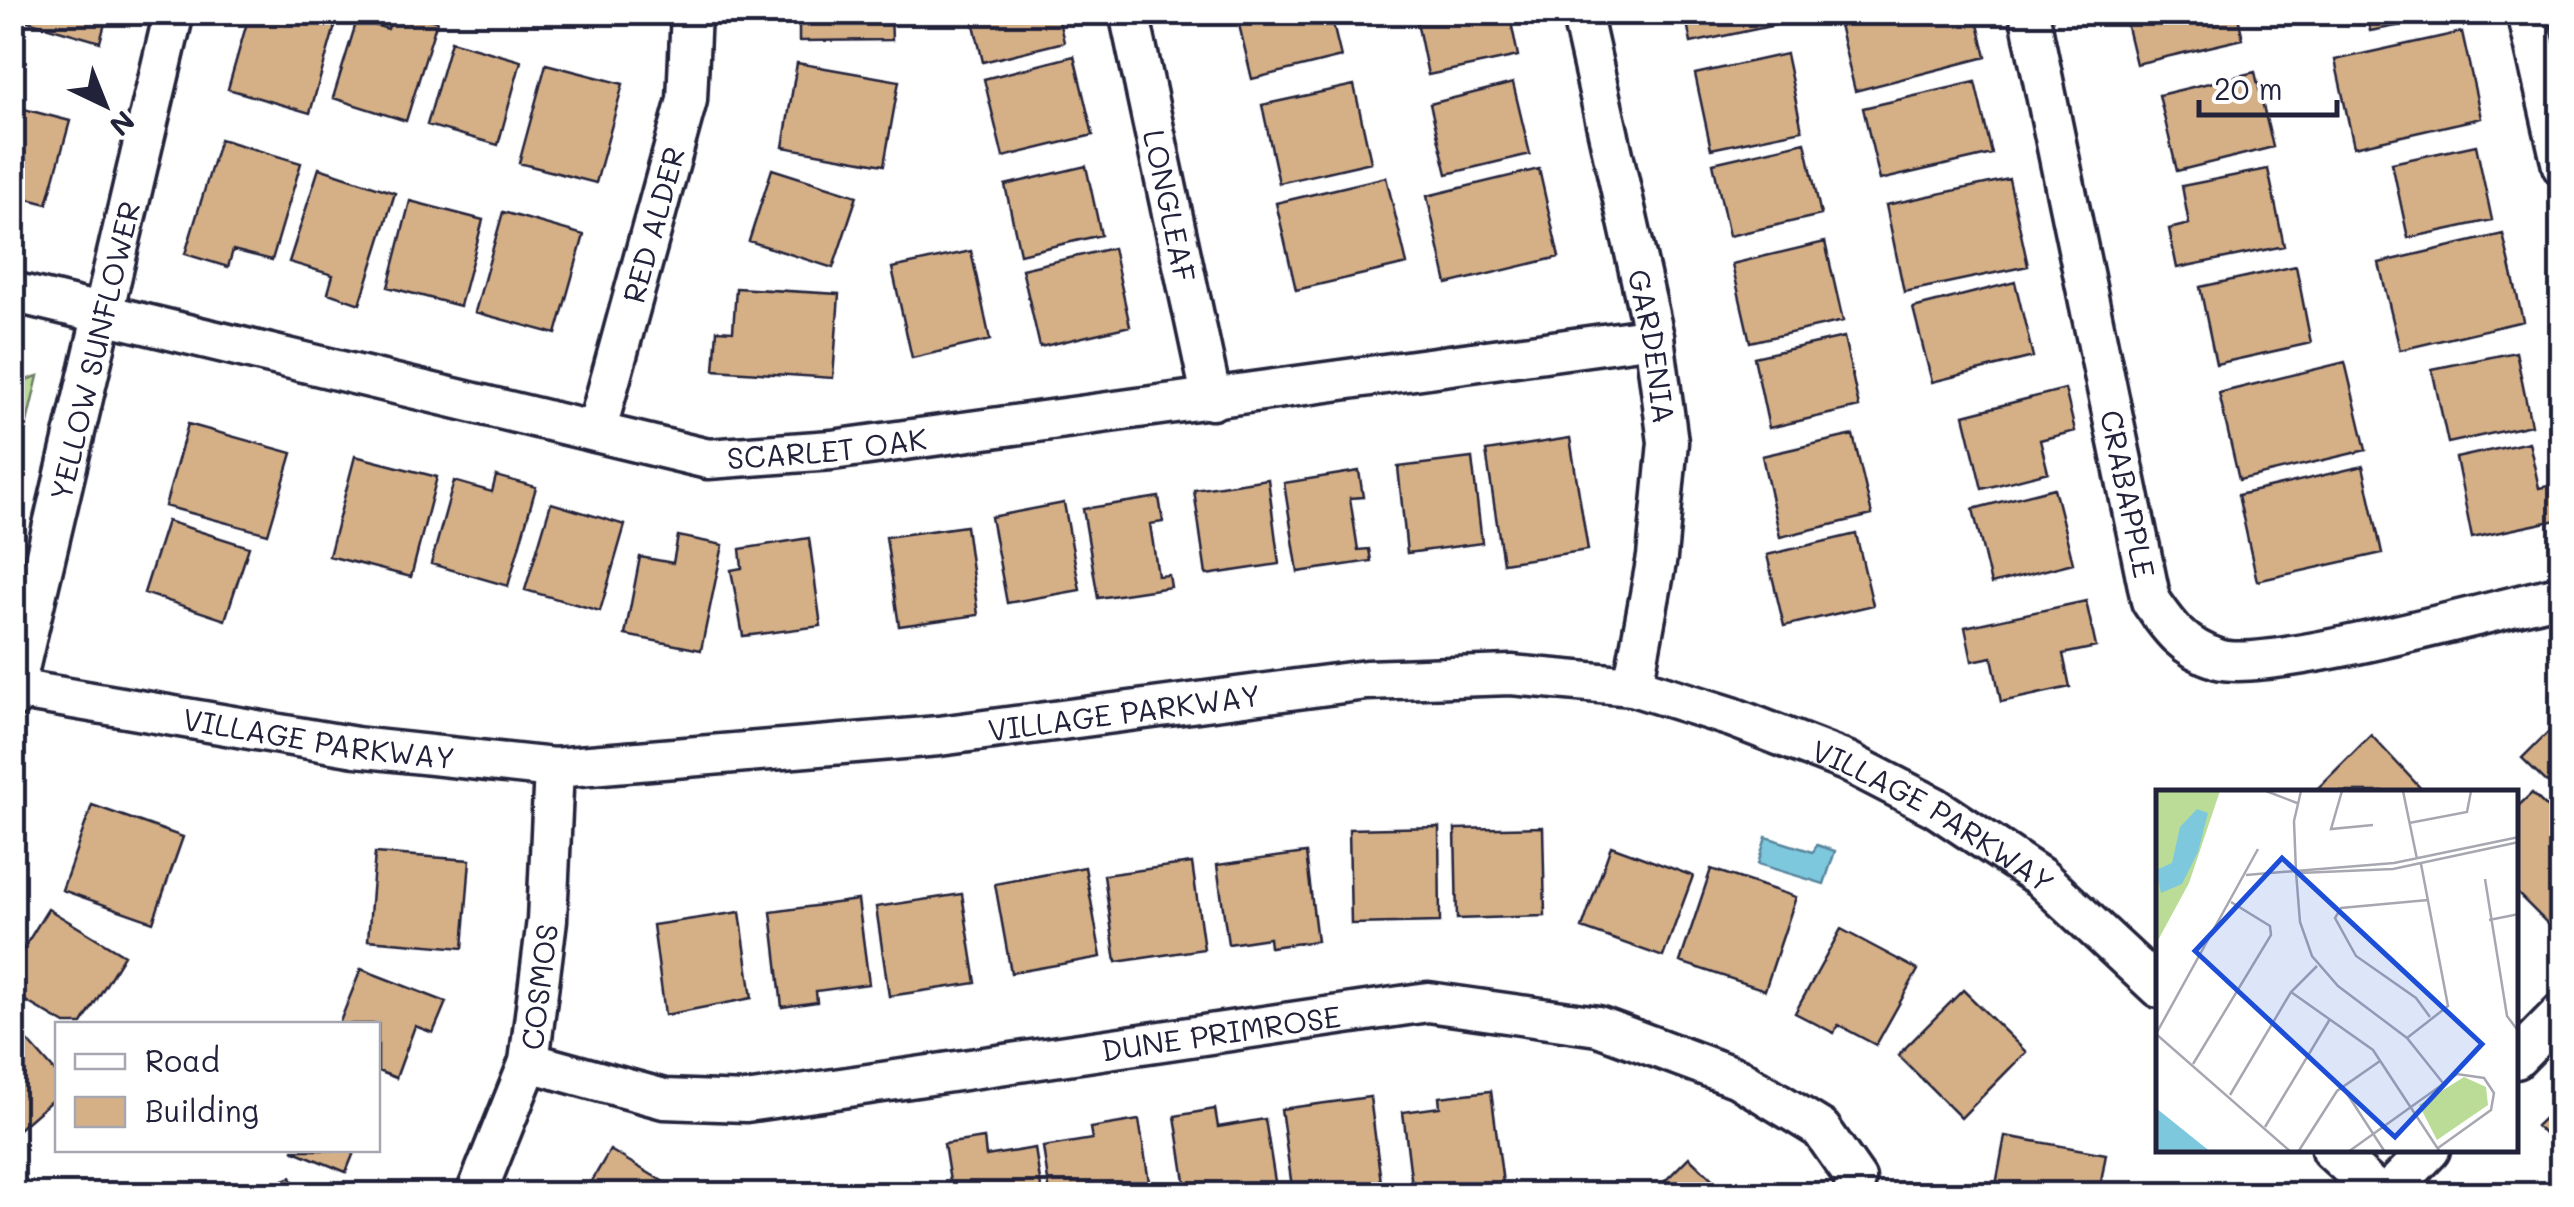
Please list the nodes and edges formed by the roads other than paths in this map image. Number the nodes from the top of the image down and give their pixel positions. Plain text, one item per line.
1 (174, 12) edge
2 (691, 12) edge
3 (1130, 12) edge
4 (1581, 12) edge
5 (2029, 12) edge
6 (2527, 12) edge
7 (2562, 166) edge
8 (12, 292) edge
9 (104, 313) junction
10 (1654, 337) junction
11 (1212, 400) junction
12 (596, 432) junction
13 (2562, 594) edge
14 (1633, 686) junction
15 (14, 694) edge
16 (554, 768) junction
17 (2156, 985) edge
18 (2562, 1012) edge
19 (2519, 1056) edge
20 (528, 1062) junction
21 (2333, 1152) edge
22 (2428, 1152) edge
23 (476, 1194) edge
24 (1854, 1194) edge
25 (2383, 1194) edge

1 - 9 street, YELLOW SUNFLOWER
2 - 12 street, RED ALDER
3 - 11 street, LONGLEAF
4 - 10 street, GARDENIA
5 - 13 street, CRABAPPLE
6 - 7 street
8 - 9 street, SCARLET OAK
9 - 12 street, SCARLET OAK
9 - 15 street, YELLOW SUNFLOWER
10 - 11 street, SCARLET OAK
10 - 14 street, GARDENIA
11 - 12 street, SCARLET OAK
14 - 16 street, VILLAGE PARKWAY
14 - 17 street, VILLAGE PARKWAY
15 - 16 street, VILLAGE PARKWAY
16 - 20 street, COSMOS
18 - 19 street
20 - 23 street, COSMOS
20 - 24 street, DUNE PRIMROSE
21 - 25 street
22 - 25 street

